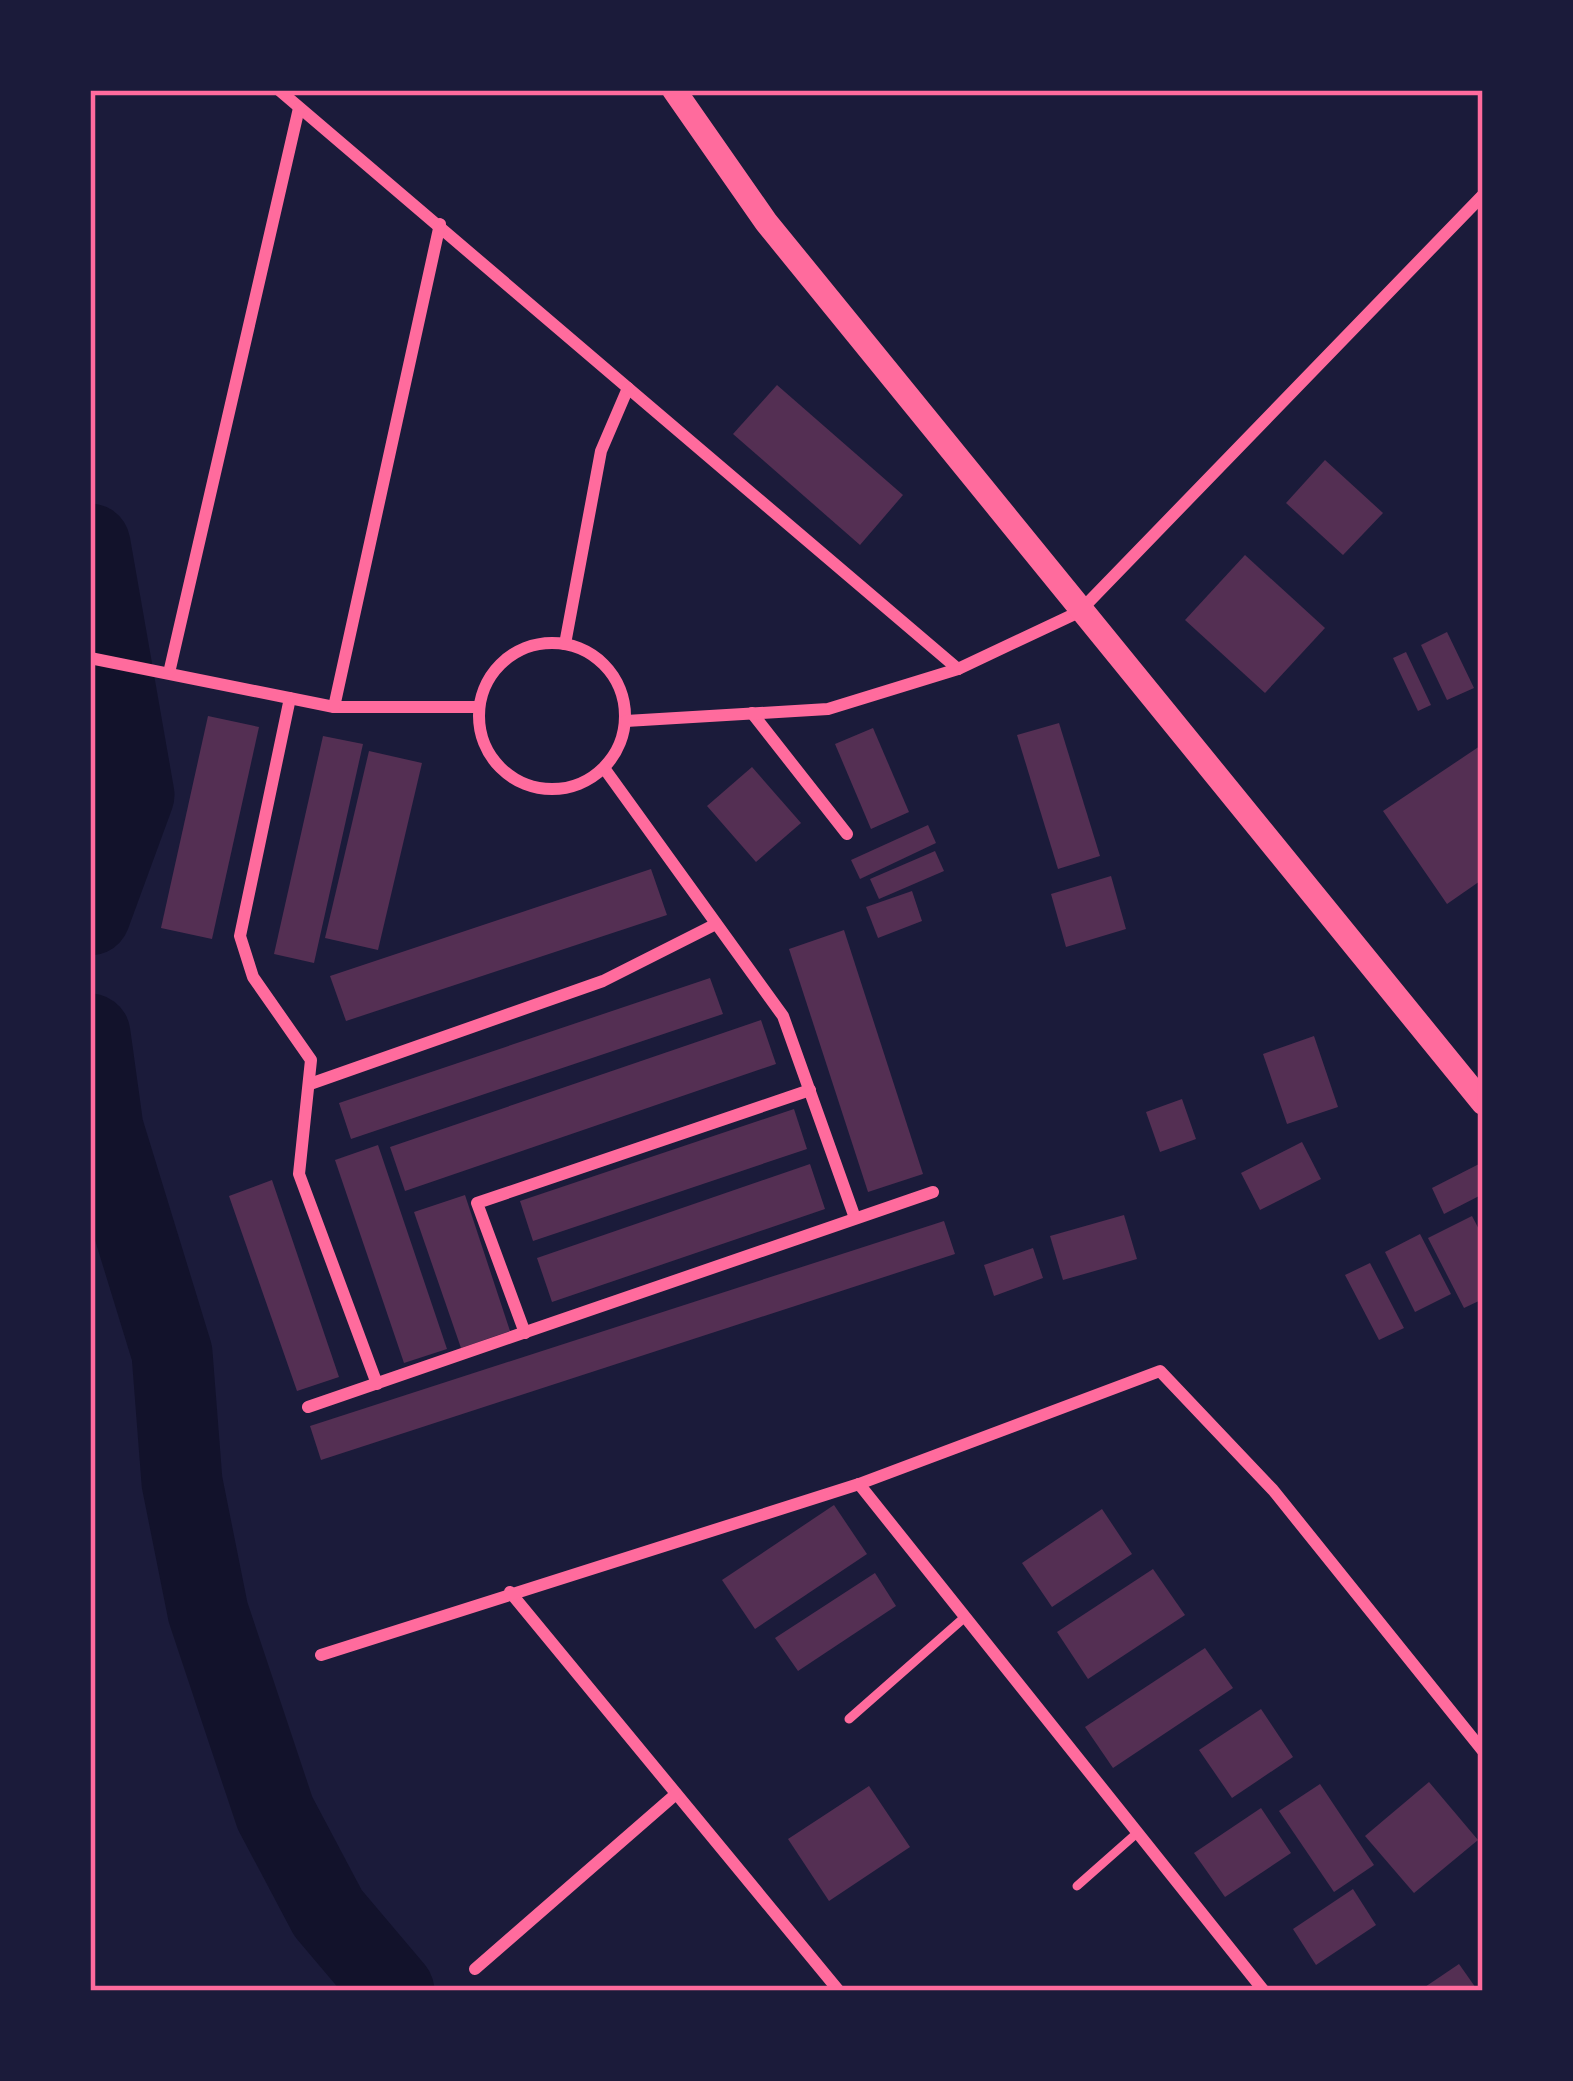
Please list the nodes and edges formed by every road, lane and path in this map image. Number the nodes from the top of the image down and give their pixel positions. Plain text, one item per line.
1 (279, 90) edge
2 (674, 90) edge
3 (299, 108) junction
4 (1483, 195) edge
5 (440, 224) junction
6 (628, 388) junction
7 (1078, 612) junction
8 (565, 644) junction
9 (94, 659) edge
10 (958, 669) junction
11 (169, 674) junction
12 (290, 698) junction
13 (334, 707) junction
14 (478, 707) junction
15 (752, 713) junction
16 (626, 721) junction
17 (604, 768) junction
18 (848, 834) dead end
19 (716, 924) junction
20 (310, 1084) junction
21 (810, 1090) junction
22 (1483, 1103) edge
23 (933, 1192) dead end
24 (855, 1218) junction
25 (525, 1333) junction
26 (376, 1384) junction
27 (308, 1407) dead end
28 (859, 1484) junction
29 (510, 1592) junction
30 (965, 1617) junction
31 (321, 1655) dead end
32 (849, 1719) dead end
33 (1483, 1751) edge
34 (676, 1794) junction
35 (1137, 1833) junction
36 (1076, 1886) dead end
37 (476, 1969) dead end
38 (839, 1991) edge
39 (1264, 1991) edge

1 - 3 street
2 - 7 main road
3 - 5 street
3 - 11 street
4 - 7 street
5 - 6 street
5 - 13 street
6 - 8 street
6 - 10 street
7 - 10 street
7 - 22 main road
8 - 14 street
8 - 16 street
9 - 11 street
10 - 15 street
11 - 12 street
12 - 13 street
12 - 20 street
13 - 14 street
14 - 17 street
15 - 16 street
15 - 18 street
16 - 17 street
17 - 19 street
19 - 20 street
19 - 21 street
20 - 26 street
21 - 24 street
21 - 25 street
23 - 24 street
24 - 25 street
25 - 26 street
26 - 27 street
28 - 29 street
28 - 30 street
28 - 33 street
29 - 31 street
29 - 34 street
30 - 32 lane
30 - 35 street
34 - 37 street
34 - 38 street
35 - 36 lane
35 - 39 street

